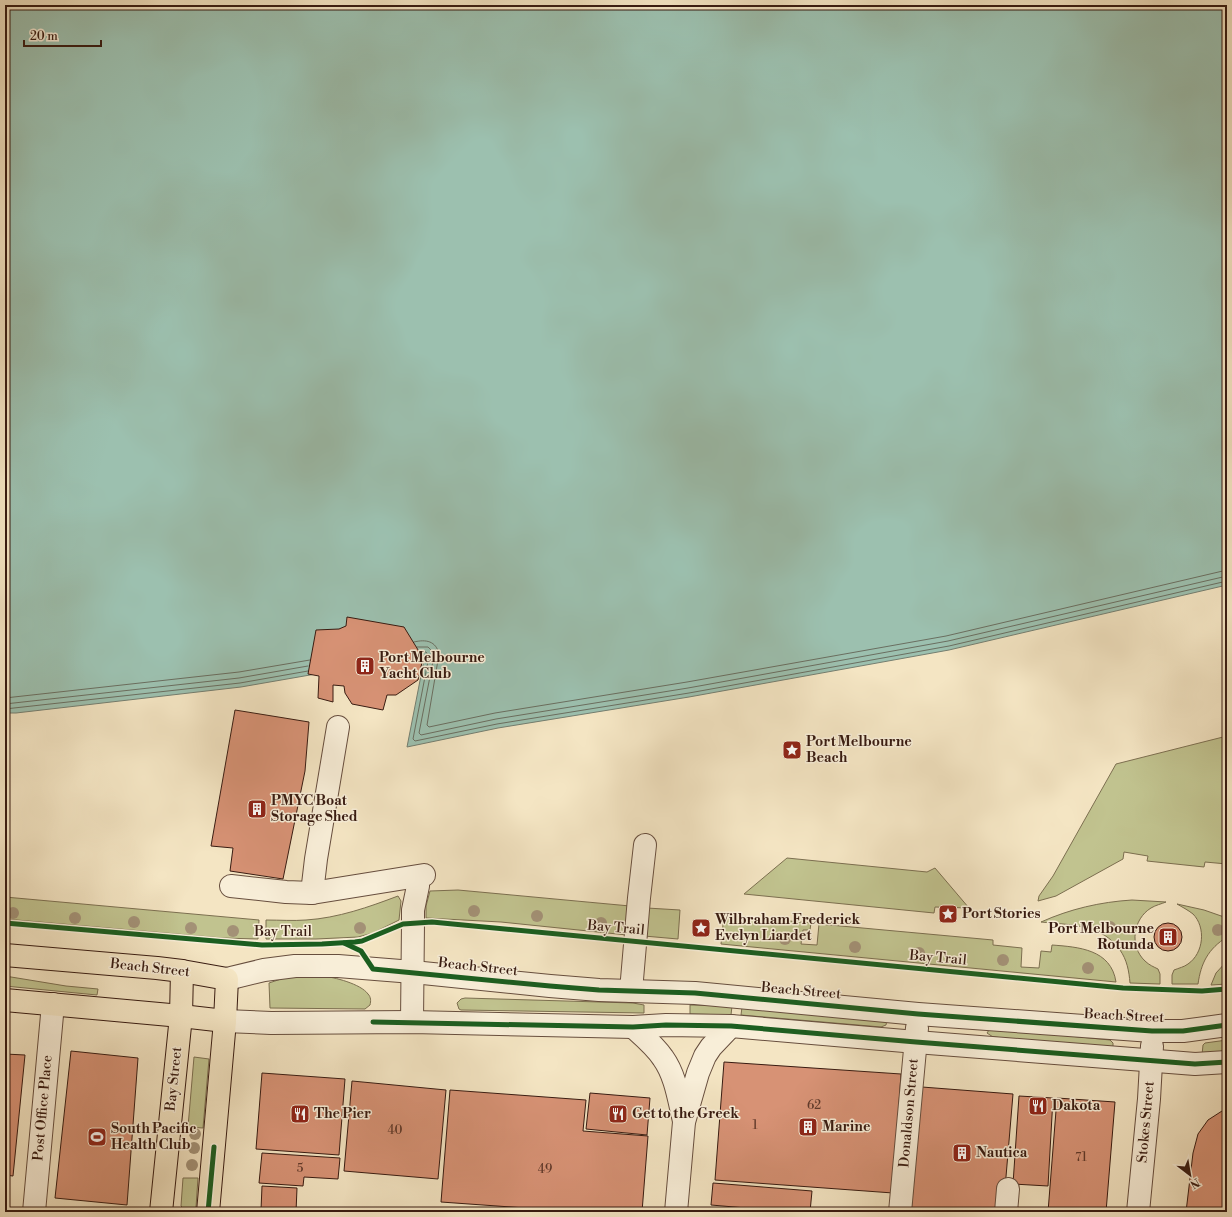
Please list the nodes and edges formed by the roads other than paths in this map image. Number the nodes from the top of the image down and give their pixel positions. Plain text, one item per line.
1 (338, 727) dead end
2 (645, 845) dead end
3 (231, 886) dead end
4 (312, 893) junction
5 (5, 955) edge
6 (182, 970) junction
7 (413, 972) junction
8 (227, 979) junction
9 (631, 991) junction
10 (668, 992) junction
11 (5, 1000) edge
12 (52, 1004) junction
13 (918, 1014) junction
14 (181, 1016) junction
15 (225, 1021) junction
16 (412, 1022) junction
17 (666, 1025) junction
18 (1227, 1025) edge
19 (633, 1026) junction
20 (731, 1026) junction
21 (1152, 1031) junction
22 (916, 1042) junction
23 (1152, 1060) junction
24 (1227, 1062) edge
25 (684, 1122) junction
26 (1008, 1189) dead end
27 (34, 1212) edge
28 (161, 1212) edge
29 (208, 1212) edge
30 (676, 1212) edge
31 (900, 1212) edge
32 (1006, 1212) edge
33 (1138, 1212) edge

1 - 4 street
2 - 9 street
3 - 4 street
4 - 7 street
5 - 6 main road, Beach Street
6 - 8 main road, Beach Street
6 - 14 main road, Bay Street
7 - 8 street, Beach Street
7 - 9 street, Beach Street
7 - 16 street
8 - 15 main road
9 - 10 street, Beach Street
10 - 13 street, Beach Street
10 - 17 street
11 - 12 main road
12 - 14 main road
12 - 27 street, Post Office Place
13 - 21 street, Beach Street
13 - 22 street, Donaldson Street
14 - 15 main road
14 - 28 main road, Bay Street
15 - 16 street
15 - 29 main road
16 - 19 street
17 - 19 street
17 - 20 street
18 - 21 street, Beach Street
19 - 25 street
20 - 22 street
20 - 25 street
21 - 23 street, Stokes Street
22 - 23 street
22 - 31 street, Donaldson Street
23 - 24 street
23 - 33 street, Stokes Street
25 - 30 street
26 - 32 street

